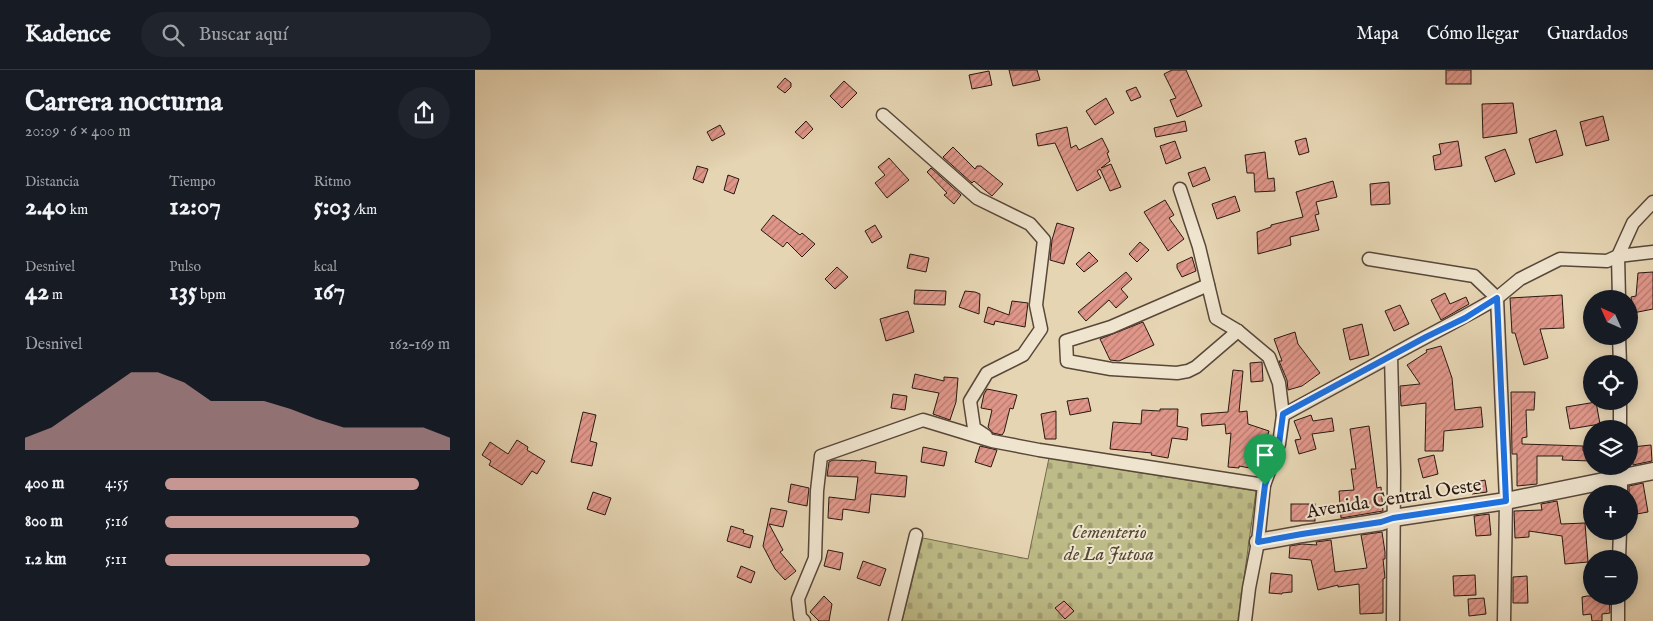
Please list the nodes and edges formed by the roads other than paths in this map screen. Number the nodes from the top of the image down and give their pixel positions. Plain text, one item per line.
1 (883, 115) dead end
2 (1180, 189) dead end
3 (1653, 202) edge
4 (1653, 252) edge
5 (1618, 256) junction
6 (1369, 259) dead end
7 (1208, 286) junction
8 (1619, 290) edge
9 (1497, 298) junction
10 (1238, 331) junction
11 (1391, 356) junction
12 (1283, 414) junction
13 (992, 441) junction
14 (1638, 471) edge
15 (1653, 471) edge
16 (1609, 475) edge
17 (1265, 485) junction
18 (1506, 501) junction
19 (1393, 518) junction
20 (916, 535) dead end
21 (1258, 542) junction
22 (1618, 605) edge
23 (804, 621) edge
24 (895, 621) edge
25 (1245, 621) edge
26 (1393, 621) edge
27 (1504, 621) edge
28 (1618, 621) edge

1 - 13 street
2 - 7 street
3 - 5 street
4 - 5 street
5 - 8 street
5 - 9 street
6 - 9 street
7 - 10 street
7 - 10 street
9 - 11 street
9 - 18 street
10 - 12 street
11 - 12 street
11 - 19 street
12 - 17 street
13 - 17 street
13 - 23 street
14 - 15 street, Avenida Central Oeste
16 - 18 street, Avenida Central Oeste
17 - 21 street
18 - 19 street, Avenida Central Oeste
18 - 27 street
19 - 21 street, Avenida Central Oeste
19 - 26 street
20 - 24 street
21 - 25 street
22 - 28 street

